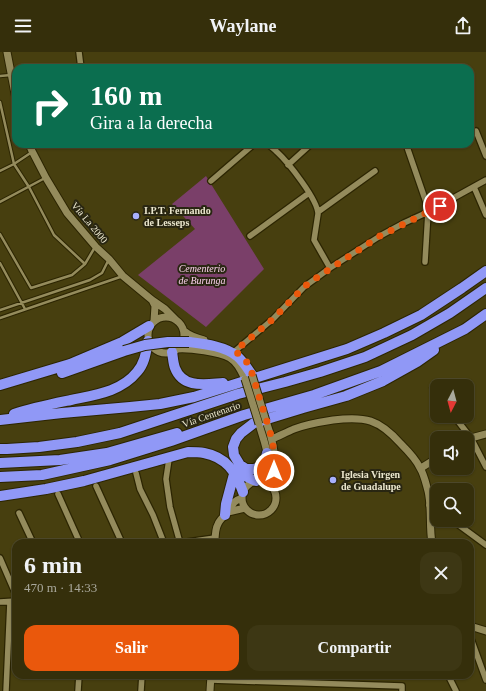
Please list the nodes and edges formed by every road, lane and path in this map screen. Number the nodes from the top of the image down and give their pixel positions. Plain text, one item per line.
1 (7, 52) edge
2 (79, 52) edge
3 (80, 64) edge
4 (11, 75) junction
5 (0, 76) edge
6 (12, 80) edge
7 (0, 102) edge
8 (476, 131) dead end
9 (31, 148) edge
10 (249, 148) edge
11 (272, 148) edge
12 (307, 148) edge
13 (407, 148) edge
14 (32, 151) junction
15 (486, 156) edge
16 (14, 164) junction
17 (288, 165) junction
18 (375, 170) dead end
19 (0, 171) edge
20 (46, 178) junction
21 (486, 180) edge
22 (211, 181) dead end
23 (29, 187) junction
24 (474, 187) junction
25 (309, 193) junction
26 (0, 202) edge
27 (318, 212) junction
28 (428, 212) junction
29 (486, 215) edge
30 (0, 234) edge
31 (250, 236) dead end
32 (96, 247) junction
33 (109, 259) junction
34 (425, 262) dead end
35 (0, 263) edge
36 (85, 264) junction
37 (330, 268) junction
38 (486, 271) edge
39 (123, 276) junction
40 (486, 288) edge
41 (152, 300) junction
42 (22, 303) junction
43 (0, 310) edge
44 (25, 310) junction
45 (486, 314) edge
46 (0, 318) edge
47 (175, 319) junction
48 (151, 324) junction
49 (464, 329) junction
50 (184, 331) junction
51 (148, 341) junction
52 (175, 351) junction
53 (235, 351) junction
54 (246, 379) junction
55 (0, 386) edge
56 (244, 415) junction
57 (0, 419) edge
58 (486, 434) edge
59 (474, 438) edge
60 (272, 439) junction
61 (474, 447) edge
62 (0, 449) edge
63 (267, 453) junction
64 (169, 459) dead end
65 (430, 462) edge
66 (0, 463) edge
67 (240, 465) junction
68 (486, 467) edge
69 (421, 468) junction
70 (136, 473) dead end
71 (234, 474) junction
72 (0, 477) edge
73 (258, 481) junction
74 (96, 486) dead end
75 (274, 489) junction
76 (0, 492) edge
77 (17, 493) junction
78 (58, 494) dead end
79 (242, 495) junction
80 (0, 496) edge
81 (429, 505) joint
82 (245, 508) junction
83 (19, 513) dead end
84 (226, 513) junction
85 (462, 527) edge
86 (30, 539) edge
87 (78, 539) edge
88 (120, 539) edge
89 (162, 539) edge
90 (179, 539) edge
91 (215, 539) edge
92 (431, 539) edge
93 (486, 545) edge
94 (0, 558) edge
95 (12, 586) edge
96 (0, 602) edge
97 (12, 602) edge
98 (12, 615) edge
99 (474, 628) edge
100 (486, 632) edge
101 (474, 647) edge
102 (78, 679) edge
103 (142, 679) edge
104 (211, 679) edge
105 (243, 679) edge
106 (450, 679) edge
107 (486, 680) edge
108 (402, 689) edge
109 (6, 691) edge
110 (78, 691) edge
111 (141, 691) edge
112 (210, 691) edge
113 (456, 691) edge

1 - 4 street
2 - 3 street
4 - 5 lane
4 - 6 street
7 - 16 lane
8 - 15 street
9 - 14 street, Vía La 2000
10 - 22 street
11 - 17 street
12 - 17 street
13 - 28 street
14 - 16 lane
14 - 20 street, Vía La 2000
16 - 19 lane
16 - 23 lane
17 - 25 street
18 - 27 street
20 - 23 lane
20 - 32 street, Vía La 2000
21 - 24 street
23 - 26 lane
23 - 36 lane
24 - 28 street
24 - 29 street
25 - 27 street
25 - 31 street
27 - 37 street
28 - 34 street
28 - 37 street
30 - 36 lane
32 - 33 street, Vía La 2000
32 - 36 lane
33 - 39 street, Vía La 2000
33 - 42 lane
35 - 42 lane
37 - 53 street
38 - 54 highway, Vía Centenario
39 - 41 street, Vía La 2000
39 - 44 lane
40 - 62 highway
41 - 47 street, Vía La 2000
41 - 48 street
42 - 43 lane
42 - 44 lane
44 - 46 lane
45 - 49 highway, Vía Centenario
47 - 48 street
47 - 50 street
48 - 51 street
48 - 55 highway
49 - 56 highway, Vía Centenario
49 - 67 highway
50 - 52 street
50 - 53 street
51 - 52 street
51 - 57 highway
52 - 54 street
52 - 54 highway
53 - 54 street
54 - 55 highway, bridge
54 - 57 highway, Vía Centenario
54 - 60 street, bridge
54 - 63 street, bridge
56 - 66 highway
56 - 72 highway, Vía Centenario
58 - 59 street
60 - 69 street
60 - 75 street
61 - 68 street
63 - 67 highway
63 - 73 street
64 - 90 street
65 - 69 street
67 - 73 highway
69 - 81 street
70 - 89 street
71 - 77 highway
71 - 79 highway
71 - 84 highway
73 - 75 street
73 - 79 street
74 - 88 street
75 - 82 street
76 - 77 highway
77 - 80 highway
78 - 87 street
79 - 82 street
79 - 84 street
81 - 92 street
82 - 84 street
83 - 86 street
84 - 91 street
85 - 93 street
94 - 95 street
96 - 97 street
98 - 109 street
99 - 100 street
101 - 107 street
102 - 110 street
103 - 111 street
104 - 112 street
105 - 108 street
106 - 113 street

